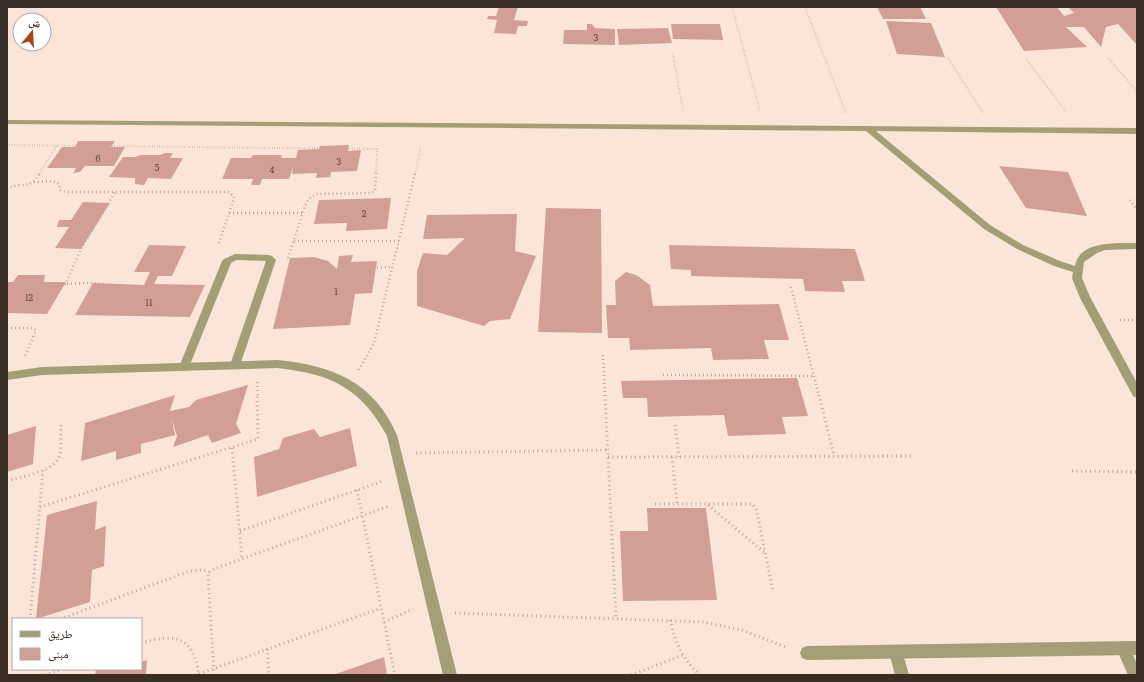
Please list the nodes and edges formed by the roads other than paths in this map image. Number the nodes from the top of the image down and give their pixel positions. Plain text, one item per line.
1 (7, 122) edge
2 (868, 129) junction
3 (1137, 131) edge
4 (1137, 246) edge
5 (1077, 270) junction
6 (234, 365) junction
7 (184, 367) junction
8 (12, 374) edge
9 (1137, 393) edge
10 (1123, 648) junction
11 (1137, 648) edge
12 (896, 652) junction
13 (807, 653) road end
14 (450, 675) edge
15 (902, 675) edge
16 (1135, 675) edge

1 - 2 street
2 - 3 street
2 - 5 street
4 - 5 street
5 - 9 street
6 - 7 street
6 - 7 street
6 - 14 street
7 - 8 street
10 - 11 street
10 - 12 street
10 - 16 street
12 - 13 street
12 - 15 street

